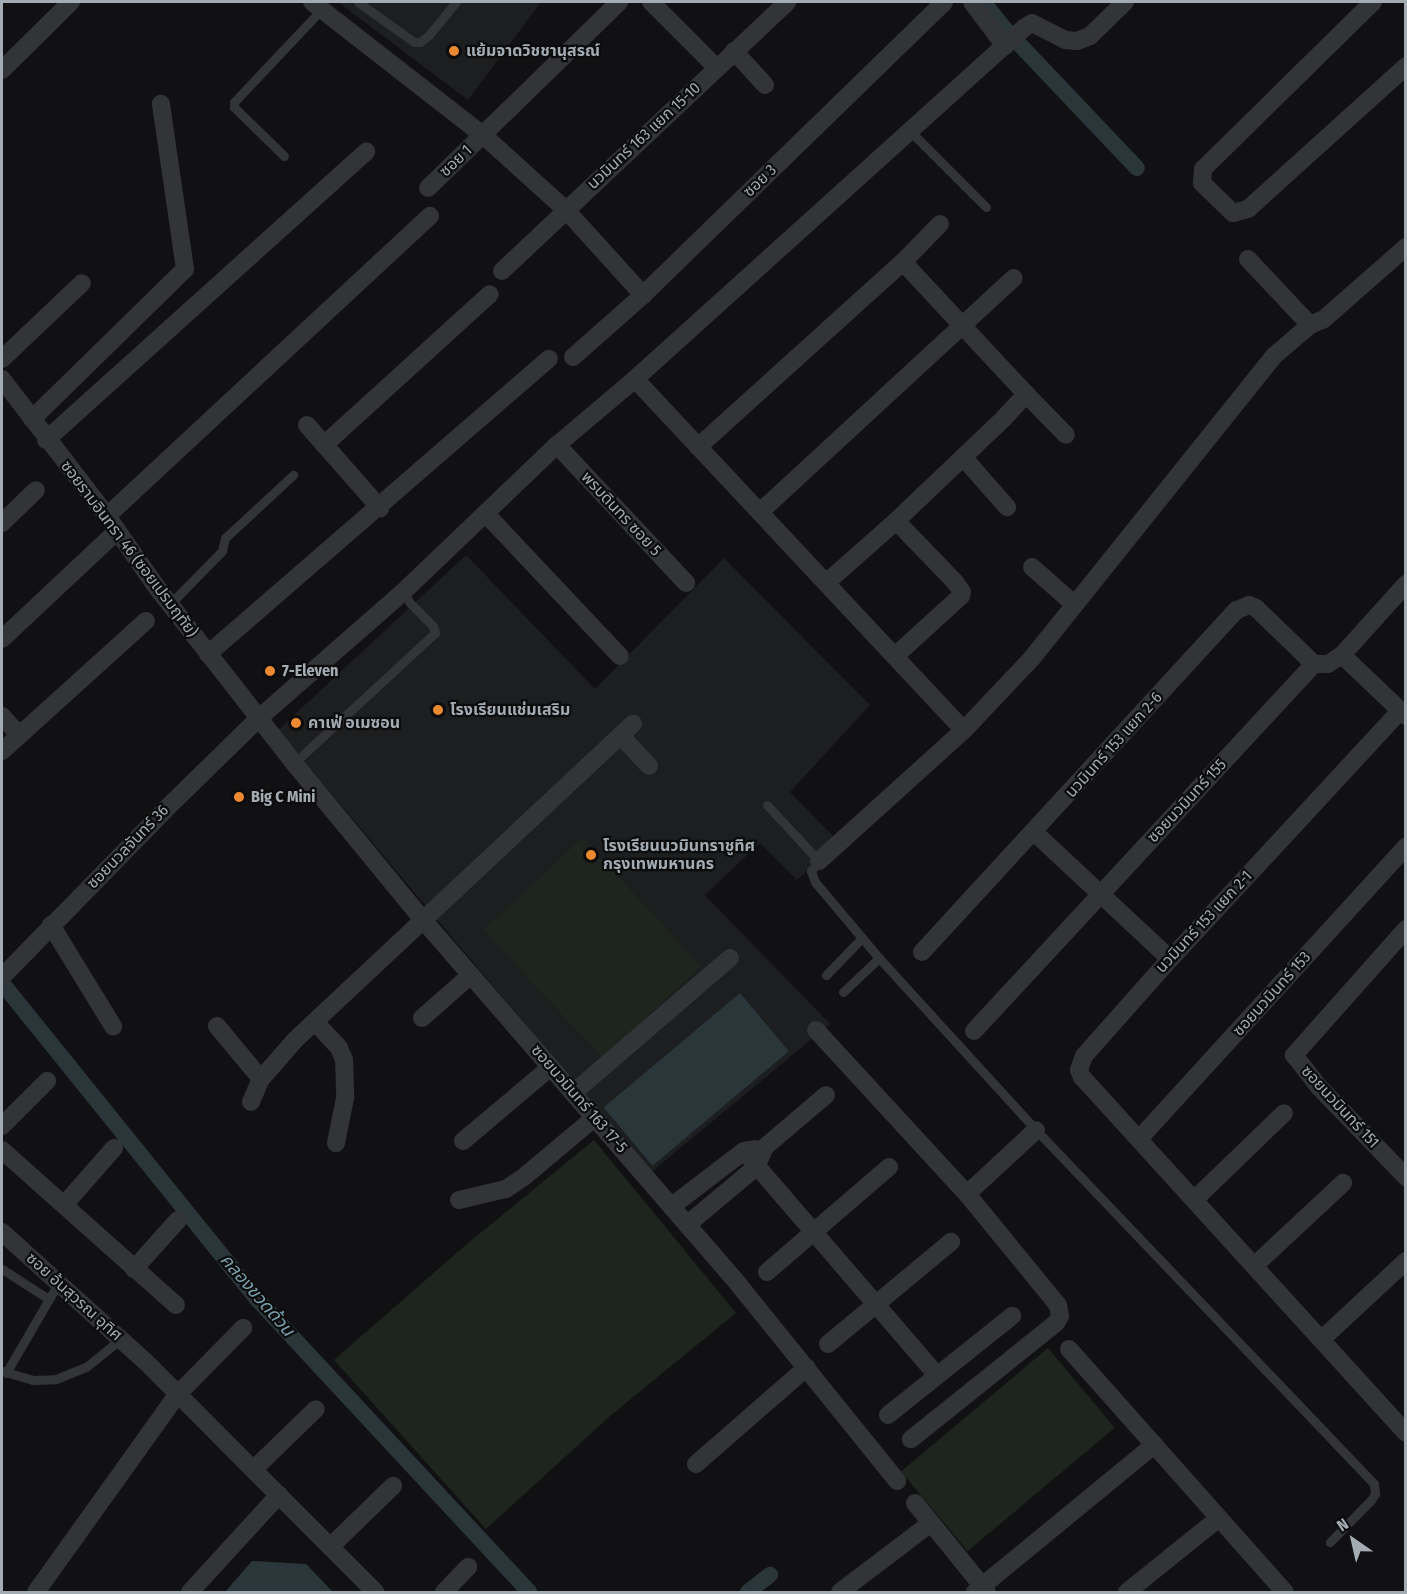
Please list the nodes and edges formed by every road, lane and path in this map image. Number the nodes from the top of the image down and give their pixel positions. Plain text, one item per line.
1 (71, 2) edge
2 (358, 2) edge
3 (456, 2) edge
4 (619, 2) edge
5 (651, 2) edge
6 (787, 2) edge
7 (944, 2) edge
8 (972, 2) edge
9 (1125, 2) edge
10 (1373, 2) edge
11 (317, 5) edge
12 (1006, 44) junction
13 (734, 51) junction
14 (1406, 66) edge
15 (717, 68) junction
16 (2, 70) edge
17 (765, 85) dead end
18 (161, 104) dead end
19 (909, 130) junction
20 (483, 135) junction
21 (366, 152) dead end
22 (284, 156) dead end
23 (429, 188) dead end
24 (986, 207) dead end
25 (566, 210) junction
26 (430, 216) dead end
27 (940, 224) dead end
28 (1406, 247) edge
29 (1248, 259) dead end
30 (903, 262) junction
31 (502, 271) dead end
32 (1014, 278) dead end
33 (82, 283) dead end
34 (490, 294) dead end
35 (642, 295) junction
36 (1310, 325) junction
37 (962, 328) junction
38 (573, 357) dead end
39 (2, 359) edge
40 (549, 360) dead end
41 (635, 379) junction
42 (2, 381) edge
43 (1026, 394) junction
44 (32, 419) junction
45 (307, 425) dead end
46 (1066, 435) dead end
47 (46, 440) junction
48 (324, 445) junction
49 (557, 445) junction
50 (698, 447) junction
51 (963, 457) junction
52 (292, 475) dead end
53 (36, 490) dead end
54 (1007, 507) dead end
55 (380, 508) junction
56 (760, 512) junction
57 (486, 514) junction
58 (896, 521) junction
59 (2, 523) edge
60 (112, 523) junction
61 (1032, 567) dead end
62 (686, 583) dead end
63 (826, 583) junction
64 (1406, 584) edge
65 (403, 592) junction
66 (170, 604) junction
67 (1075, 605) junction
68 (146, 621) dead end
69 (2, 639) edge
70 (208, 654) junction
71 (1342, 655) junction
72 (620, 656) dead end
73 (895, 656) junction
74 (1314, 664) junction
75 (1403, 714) edge
76 (2, 716) edge
77 (258, 718) junction
78 (964, 730) junction
79 (19, 735) junction
80 (2, 751) edge
81 (294, 763) junction
82 (649, 766) dead end
83 (767, 805) dead end
84 (1034, 832) junction
85 (1406, 848) edge
86 (819, 861) junction
87 (1101, 892) junction
88 (424, 921) junction
89 (51, 925) junction
90 (1406, 929) edge
91 (861, 938) junction
92 (922, 952) dead end
93 (730, 958) dead end
94 (879, 958) junction
95 (1170, 959) junction
96 (471, 975) junction
97 (826, 975) dead end
98 (2, 977) edge
99 (843, 992) dead end
100 (422, 1018) dead end
101 (316, 1023) junction
102 (113, 1026) dead end
103 (217, 1026) dead end
104 (816, 1030) dead end
105 (974, 1031) dead end
106 (550, 1067) junction
107 (261, 1079) junction
108 (47, 1081) dead end
109 (573, 1093) junction
110 (826, 1095) dead end
111 (251, 1102) dead end
112 (1284, 1113) dead end
113 (594, 1118) junction
114 (2, 1126) edge
115 (1036, 1130) junction
116 (1139, 1139) junction
117 (463, 1141) dead end
118 (336, 1143) dead end
119 (765, 1147) junction
120 (114, 1148) dead end
121 (2, 1150) edge
122 (744, 1151) junction
123 (756, 1167) junction
124 (889, 1167) dead end
125 (1406, 1177) edge
126 (1343, 1183) dead end
127 (967, 1194) junction
128 (459, 1200) dead end
129 (1194, 1200) junction
130 (64, 1205) junction
131 (672, 1206) junction
132 (178, 1220) dead end
133 (687, 1224) junction
134 (2, 1232) edge
135 (812, 1232) junction
136 (951, 1242) dead end
137 (1406, 1261) edge
138 (1254, 1266) junction
139 (2, 1269) edge
140 (134, 1269) junction
141 (767, 1272) dead end
142 (59, 1282) junction
143 (47, 1298) junction
144 (176, 1305) dead end
145 (876, 1305) junction
146 (1012, 1316) dead end
147 (243, 1328) dead end
148 (1322, 1338) junction
149 (121, 1339) junction
150 (828, 1344) dead end
151 (1069, 1348) dead end
152 (807, 1367) junction
153 (4, 1372) edge
154 (937, 1375) junction
155 (178, 1394) junction
156 (316, 1409) dead end
157 (888, 1415) dead end
158 (1406, 1432) edge
159 (911, 1439) dead end
160 (1154, 1445) junction
161 (696, 1464) dead end
162 (254, 1469) junction
163 (897, 1481) dead end
164 (393, 1486) dead end
165 (279, 1496) junction
166 (915, 1503) dead end
167 (1219, 1518) junction
168 (931, 1523) junction
169 (1330, 1542) dead end
170 (330, 1547) junction
171 (468, 1567) dead end
172 (982, 1590) edge
173 (36, 1593) edge
174 (190, 1593) edge
175 (375, 1593) edge
176 (444, 1593) edge
177 (840, 1593) edge
178 (1127, 1593) edge
179 (1285, 1593) edge

1 - 16 street
2 - 3 lane
4 - 20 street, ซอย 1
5 - 15 street
6 - 13 street, นวมินทร์ 163 แยก 15-10
7 - 35 street, ซอย 3
8 - 12 street
9 - 12 street, ซอยนวลจันทร์ 36
10 - 14 street
11 - 20 street
11 - 22 lane
12 - 19 street, ซอยนวลจันทร์ 36
13 - 15 street, นวมินทร์ 163 แยก 15-10
13 - 17 street
15 - 25 street, นวมินทร์ 163 แยก 15-10
18 - 44 street
19 - 24 lane
19 - 41 street, ซอยนวลจันทร์ 36
20 - 23 street, ซอย 1
20 - 25 street
21 - 47 street
25 - 31 street, นวมินทร์ 163 แยก 15-10
25 - 35 street
26 - 60 street
27 - 30 street
28 - 36 street
29 - 36 street
30 - 37 street
30 - 50 street
32 - 37 street
33 - 39 street
34 - 48 street
35 - 38 street, ซอย 3
36 - 67 street
37 - 43 street
37 - 56 street
40 - 55 street
41 - 49 street, ซอยนวลจันทร์ 36
41 - 50 street
42 - 44 street, ซอยรามอินทรา 46 (ซอยเปรมฤทัย)
43 - 46 street
43 - 51 street
44 - 47 street, ซอยรามอินทรา 46 (ซอยเปรมฤทัย)
45 - 48 street
47 - 60 street, ซอยรามอินทรา 46 (ซอยเปรมฤทัย)
48 - 55 street
49 - 57 street, ซอยนวลจันทร์ 36
49 - 62 street, พรบดินทร ซอย 5
50 - 56 street
51 - 54 street
51 - 58 street
52 - 66 lane
53 - 59 street
55 - 70 street
56 - 63 street
57 - 65 street, ซอยนวลจันทร์ 36
57 - 72 street
58 - 63 street
58 - 73 street
60 - 66 street, ซอยรามอินทรา 46 (ซอยเปรมฤทัย)
60 - 69 street
61 - 67 street
63 - 73 street
64 - 71 street, ซอยนวมินทร์ 155
65 - 77 street, ซอยนวลจันทร์ 36
65 - 81 lane
66 - 70 street, ซอยรามอินทรา 46 (ซอยเปรมฤทัย)
67 - 78 street
68 - 79 street
70 - 77 street, ซอยรามอินทรา 46 (ซอยเปรมฤทัย)
71 - 74 street, ซอยนวมินทร์ 155
71 - 75 street
73 - 78 street
74 - 84 street, นวมินทร์ 153 แยก 2-6
74 - 87 street, ซอยนวมินทร์ 155
75 - 95 street, นวมินทร์ 153 แยก 2-1
76 - 79 street
77 - 81 street, ซอยนวมินทร์ 163 17-5
77 - 89 street, ซอยนวลจันทร์ 36
78 - 86 street
79 - 80 street
81 - 88 street, ซอยนวมินทร์ 163 17-5
82 - 88 street
83 - 86 lane
84 - 87 street
84 - 92 street, นวมินทร์ 153 แยก 2-6
85 - 116 street, ซอยนวมินทร์ 153
86 - 91 lane
87 - 95 street
87 - 105 street, ซอยนวมินทร์ 155
88 - 96 street, ซอยนวมินทร์ 163 17-5
88 - 101 street
89 - 98 street, ซอยนวลจันทร์ 36
89 - 102 street
90 - 125 street, ซอยนวมินทร์ 151
91 - 94 lane
91 - 97 lane
93 - 109 street
94 - 99 lane
94 - 115 lane
95 - 116 street, นวมินทร์ 153 แยก 2-1
96 - 100 street
96 - 106 street, ซอยนวมินทร์ 163 17-5
101 - 107 street
101 - 118 street
103 - 107 street
104 - 127 street
106 - 109 street, ซอยนวมินทร์ 163 17-5
106 - 117 street
107 - 111 street
108 - 114 street
109 - 113 street, ซอยนวมินทร์ 163 17-5
110 - 119 street
112 - 129 street
113 - 128 street
113 - 131 street, ซอยนวมินทร์ 163 17-5
115 - 127 street
115 - 169 lane
116 - 129 street, นวมินทร์ 153 แยก 2-1
119 - 122 street
119 - 123 street
120 - 130 street
121 - 130 street
122 - 123 street
122 - 131 street
123 - 133 street
123 - 135 street
124 - 135 street
126 - 138 street
127 - 159 street
129 - 138 street, นวมินทร์ 153 แยก 2-1
130 - 140 street
131 - 133 street, ซอยนวมินทร์ 163 17-5
132 - 140 street
133 - 152 street, ซอยนวมินทร์ 163 17-5
134 - 142 street, ซอย อ้นสุวรณ อุทิศ
135 - 141 street
135 - 145 street
136 - 145 street
137 - 148 street
138 - 148 street, นวมินทร์ 153 แยก 2-1
139 - 143 lane
140 - 144 street
142 - 143 lane
142 - 149 street, ซอย อ้นสุวรณ อุทิศ
143 - 153 lane
145 - 150 street
145 - 154 street
146 - 154 street
147 - 155 street
148 - 158 street, นวมินทร์ 153 แยก 2-1
149 - 153 lane
149 - 155 street, ซอย อ้นสุวรณ อุทิศ
151 - 160 street
152 - 161 street
152 - 163 street, ซอยนวมินทร์ 163 17-5
154 - 157 street
155 - 162 street, ซอย อ้นสุวรณ อุทิศ
155 - 173 street
156 - 162 street
160 - 167 street
160 - 172 street
162 - 165 street, ซอย อ้นสุวรณ อุทิศ
164 - 170 street
165 - 170 street, ซอย อ้นสุวรณ อุทิศ
165 - 174 street
166 - 168 street
167 - 178 street
167 - 179 street
168 - 172 street
168 - 177 street
170 - 175 street, ซอย อ้นสุวรณ อุทิศ
171 - 176 street

